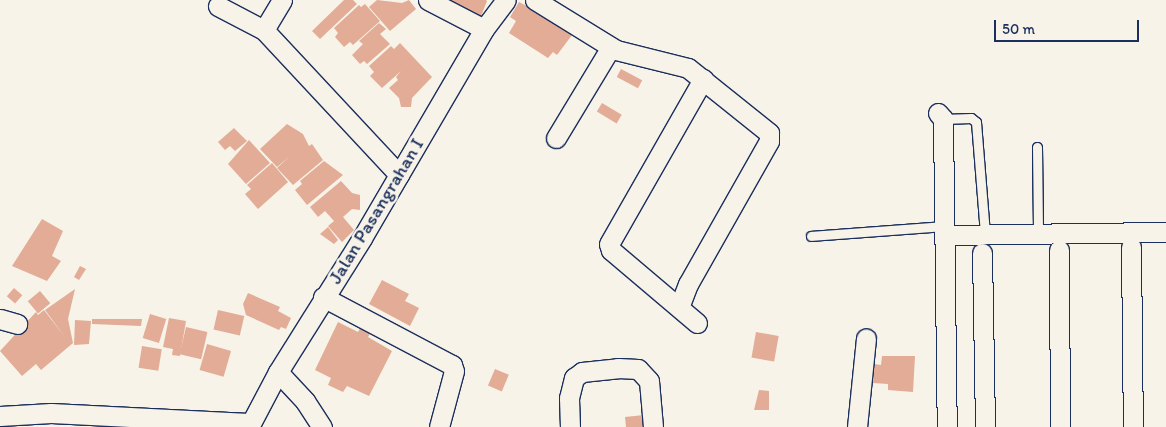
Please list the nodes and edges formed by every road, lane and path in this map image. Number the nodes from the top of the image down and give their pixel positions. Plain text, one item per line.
1 (282, 0) edge
2 (428, 0) edge
3 (506, 0) edge
4 (536, 0) edge
5 (218, 6) dead end
6 (484, 29) junction
7 (264, 30) junction
8 (611, 47) junction
9 (703, 79) junction
10 (940, 116) joint
11 (556, 138) dead end
12 (1037, 147) dead end
13 (399, 175) junction
14 (945, 231) junction
15 (1038, 232) junction
16 (1166, 232) edge
17 (811, 236) dead end
18 (983, 244) junction
19 (1131, 247) dead end
20 (1059, 250) dead end
21 (323, 297) junction
22 (680, 305) junction
23 (697, 322) dead end
24 (866, 338) dead end
25 (278, 372) junction
26 (0, 416) edge
27 (52, 420) edge
28 (249, 425) edge
29 (322, 427) edge
30 (439, 427) edge
31 (570, 427) edge
32 (654, 427) edge
33 (857, 427) edge
34 (947, 427) edge
35 (985, 427) edge
36 (1060, 427) edge
37 (1133, 427) edge

1 - 7 street
2 - 6 street
3 - 6 street, Jalan Pasangrahan I
4 - 8 street
5 - 7 street
6 - 13 street, Jalan Pasangrahan I
7 - 13 street
8 - 9 street
8 - 11 street
9 - 22 street
9 - 22 street
10 - 14 street
10 - 18 lane
12 - 15 lane
13 - 21 street, Jalan Pasangrahan I
14 - 17 lane
14 - 18 street
14 - 34 street
15 - 16 street
15 - 18 street
18 - 35 street
19 - 37 street
20 - 36 street
21 - 25 street, Jalan Pasangrahan I
21 - 30 street
22 - 23 street
24 - 33 street
25 - 28 street, Jalan Pasangrahan I
25 - 29 street
26 - 27 street
27 - 28 street
31 - 32 street

